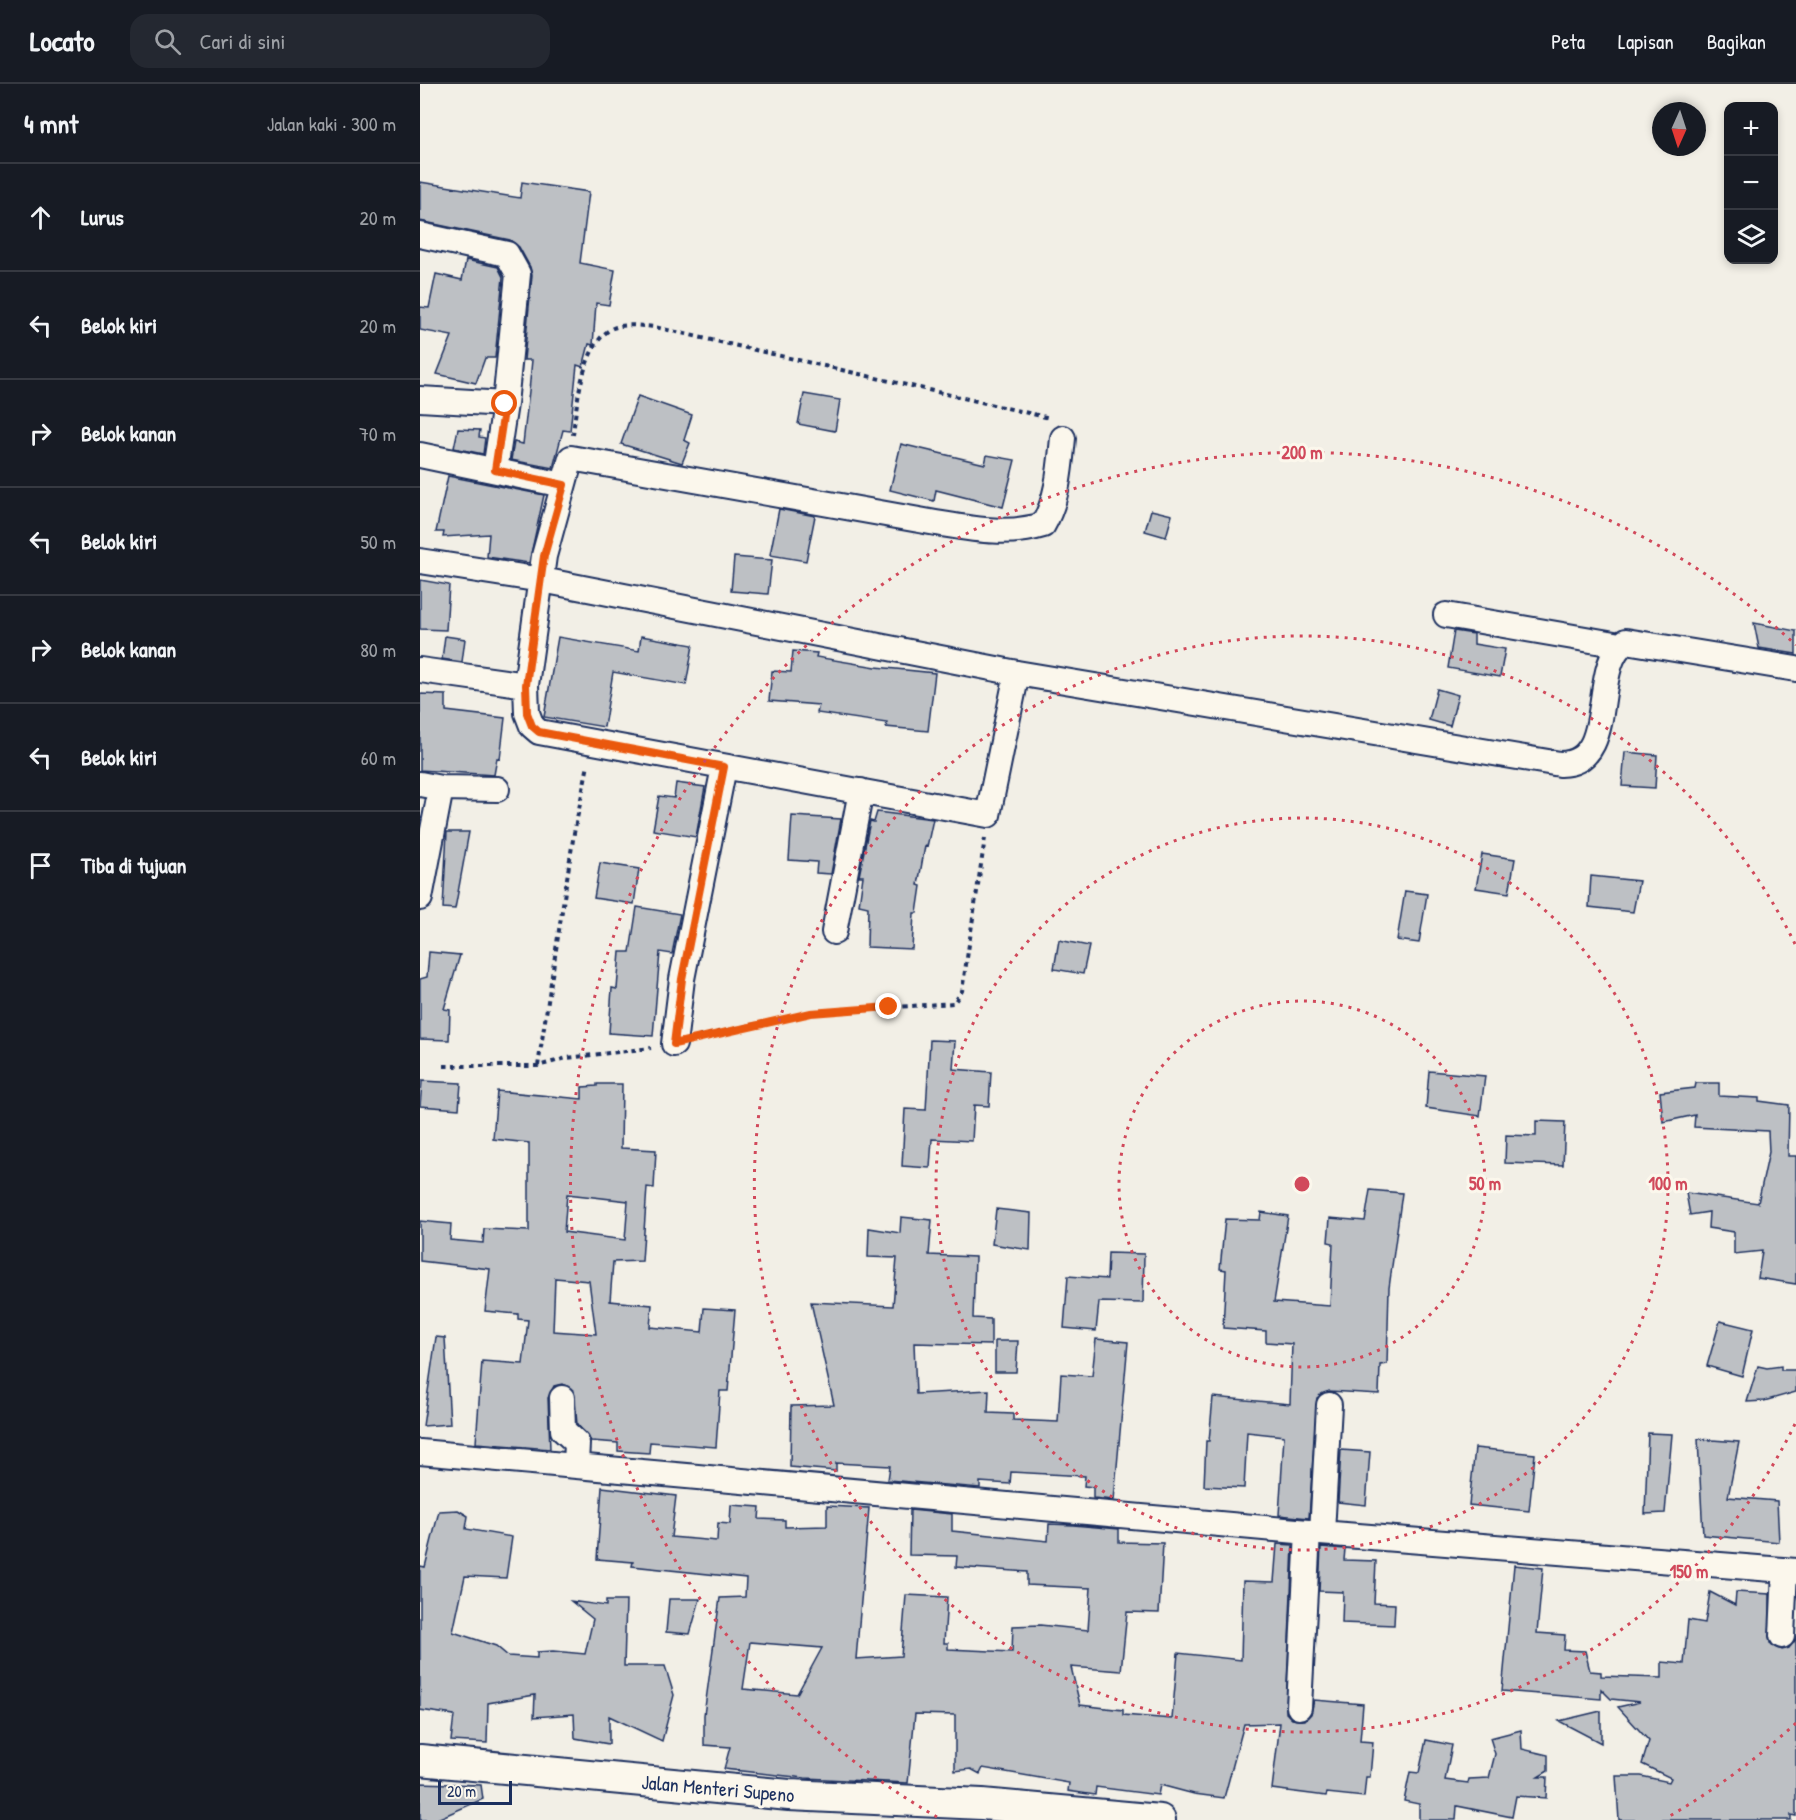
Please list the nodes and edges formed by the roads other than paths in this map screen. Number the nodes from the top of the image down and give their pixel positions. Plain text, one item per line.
1 (420, 235) edge
2 (420, 399) edge
3 (505, 404) junction
4 (1063, 438) road end
5 (420, 455) edge
6 (495, 470) junction
7 (564, 485) junction
8 (420, 561) edge
9 (542, 580) junction
10 (1446, 615) dead end
11 (1620, 645) junction
12 (1796, 669) edge
13 (420, 670) edge
14 (1017, 673) junction
15 (526, 685) junction
16 (724, 767) junction
17 (430, 786) edge
18 (497, 789) dead end
19 (861, 791) junction
20 (420, 898) edge
21 (834, 932) dead end
22 (674, 1044) road end
23 (562, 1398) dead end
24 (1329, 1405) dead end
25 (420, 1452) edge
26 (576, 1464) junction
27 (1315, 1533) junction
28 (1791, 1571) edge
29 (1782, 1636) dead end
30 (1299, 1707) dead end
31 (420, 1760) edge
32 (981, 1812) edge
33 (1089, 1818) edge
34 (1160, 1820) edge

1 - 3 street
2 - 3 street
3 - 6 street
4 - 7 street
5 - 6 street
6 - 7 street
7 - 9 street
8 - 9 street
9 - 14 street
9 - 15 street
10 - 11 street
11 - 12 street
11 - 14 street
13 - 15 street
14 - 19 street
15 - 16 street
16 - 19 street
16 - 22 street
17 - 18 street
17 - 20 street
19 - 21 street
23 - 26 street
24 - 27 street
25 - 26 street
26 - 27 street
27 - 28 street
27 - 30 street
28 - 29 street
31 - 32 main road, Jalan Menteri Supeno
32 - 33 main road, Jalan Menteri Supeno
33 - 34 main road, Jalan Menteri Supeno

